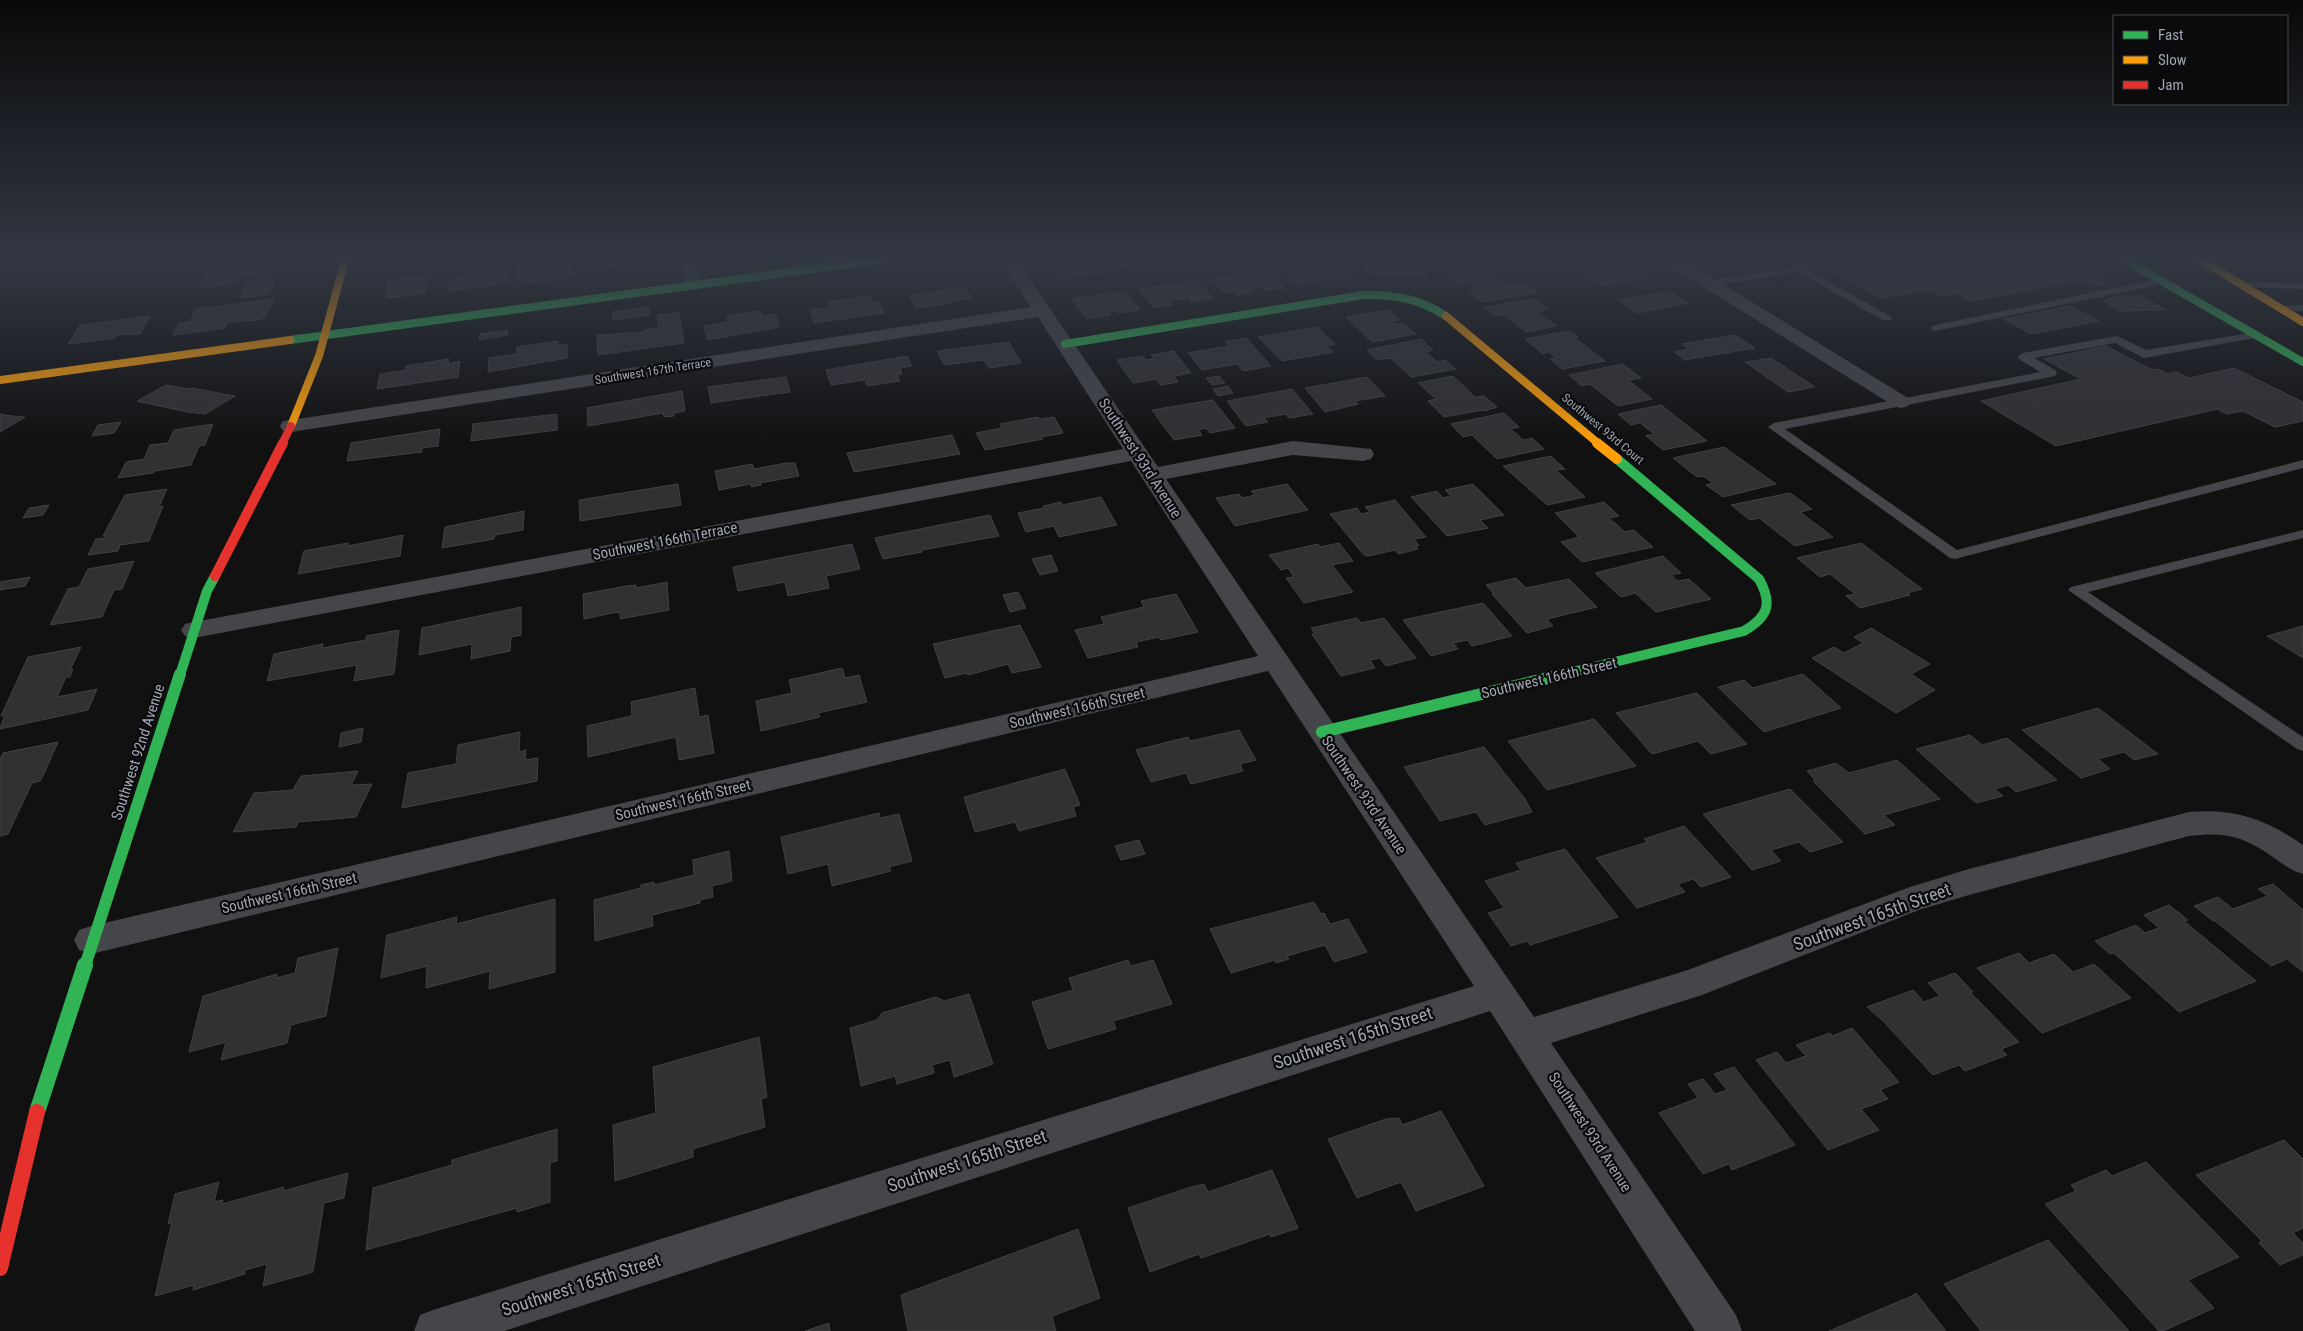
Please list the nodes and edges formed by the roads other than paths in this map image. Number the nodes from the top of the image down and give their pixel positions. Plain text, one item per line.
1 (328, 322) edge
2 (424, 322) edge
3 (970, 322) edge
4 (1050, 322) edge
5 (1198, 322) edge
6 (1453, 322) edge
7 (1773, 322) edge
8 (1964, 322) edge
9 (2234, 322) edge
10 (1935, 328) dead end
11 (2256, 335) junction
12 (324, 336) junction
13 (1065, 344) junction
14 (2303, 362) edge
15 (0, 380) edge
16 (1901, 402) junction
17 (291, 426) junction
18 (1363, 454) dead end
19 (1143, 464) junction
20 (2303, 464) edge
21 (2303, 534) edge
22 (1768, 610) joint
23 (194, 630) junction
24 (1274, 661) junction
25 (1322, 732) junction
26 (2303, 745) edge
27 (2303, 862) edge
28 (92, 940) junction
29 (1498, 993) junction
30 (1526, 1035) junction
31 (0, 1268) edge
32 (436, 1331) edge
33 (1720, 1331) edge

1 - 12 main road, Southwest 92nd Avenue
2 - 12 main road
3 - 17 street, Southwest 167th Terrace
4 - 13 street, Southwest 93rd Avenue
5 - 13 main road, Southwest 93rd Court
6 - 22 main road, Southwest 93rd Court
7 - 16 street
8 - 10 lane
9 - 11 main road
11 - 14 main road
11 - 16 lane
12 - 15 main road
12 - 17 main road, Southwest 92nd Avenue
13 - 19 street, Southwest 93rd Avenue
16 - 20 lane
17 - 23 main road, Southwest 92nd Avenue
18 - 19 street, Southwest 166th Terrace
19 - 23 street, Southwest 166th Terrace
19 - 24 street, Southwest 93rd Avenue
21 - 26 lane
22 - 25 main road, Southwest 166th Street
23 - 28 main road, Southwest 92nd Avenue
24 - 25 street, Southwest 93rd Avenue
24 - 28 street, Southwest 166th Street
25 - 29 street, Southwest 93rd Avenue
27 - 30 street, Southwest 165th Street
28 - 31 main road, Southwest 92nd Avenue
29 - 30 street, Southwest 93rd Avenue
29 - 32 street, Southwest 165th Street
30 - 33 street, Southwest 93rd Avenue

